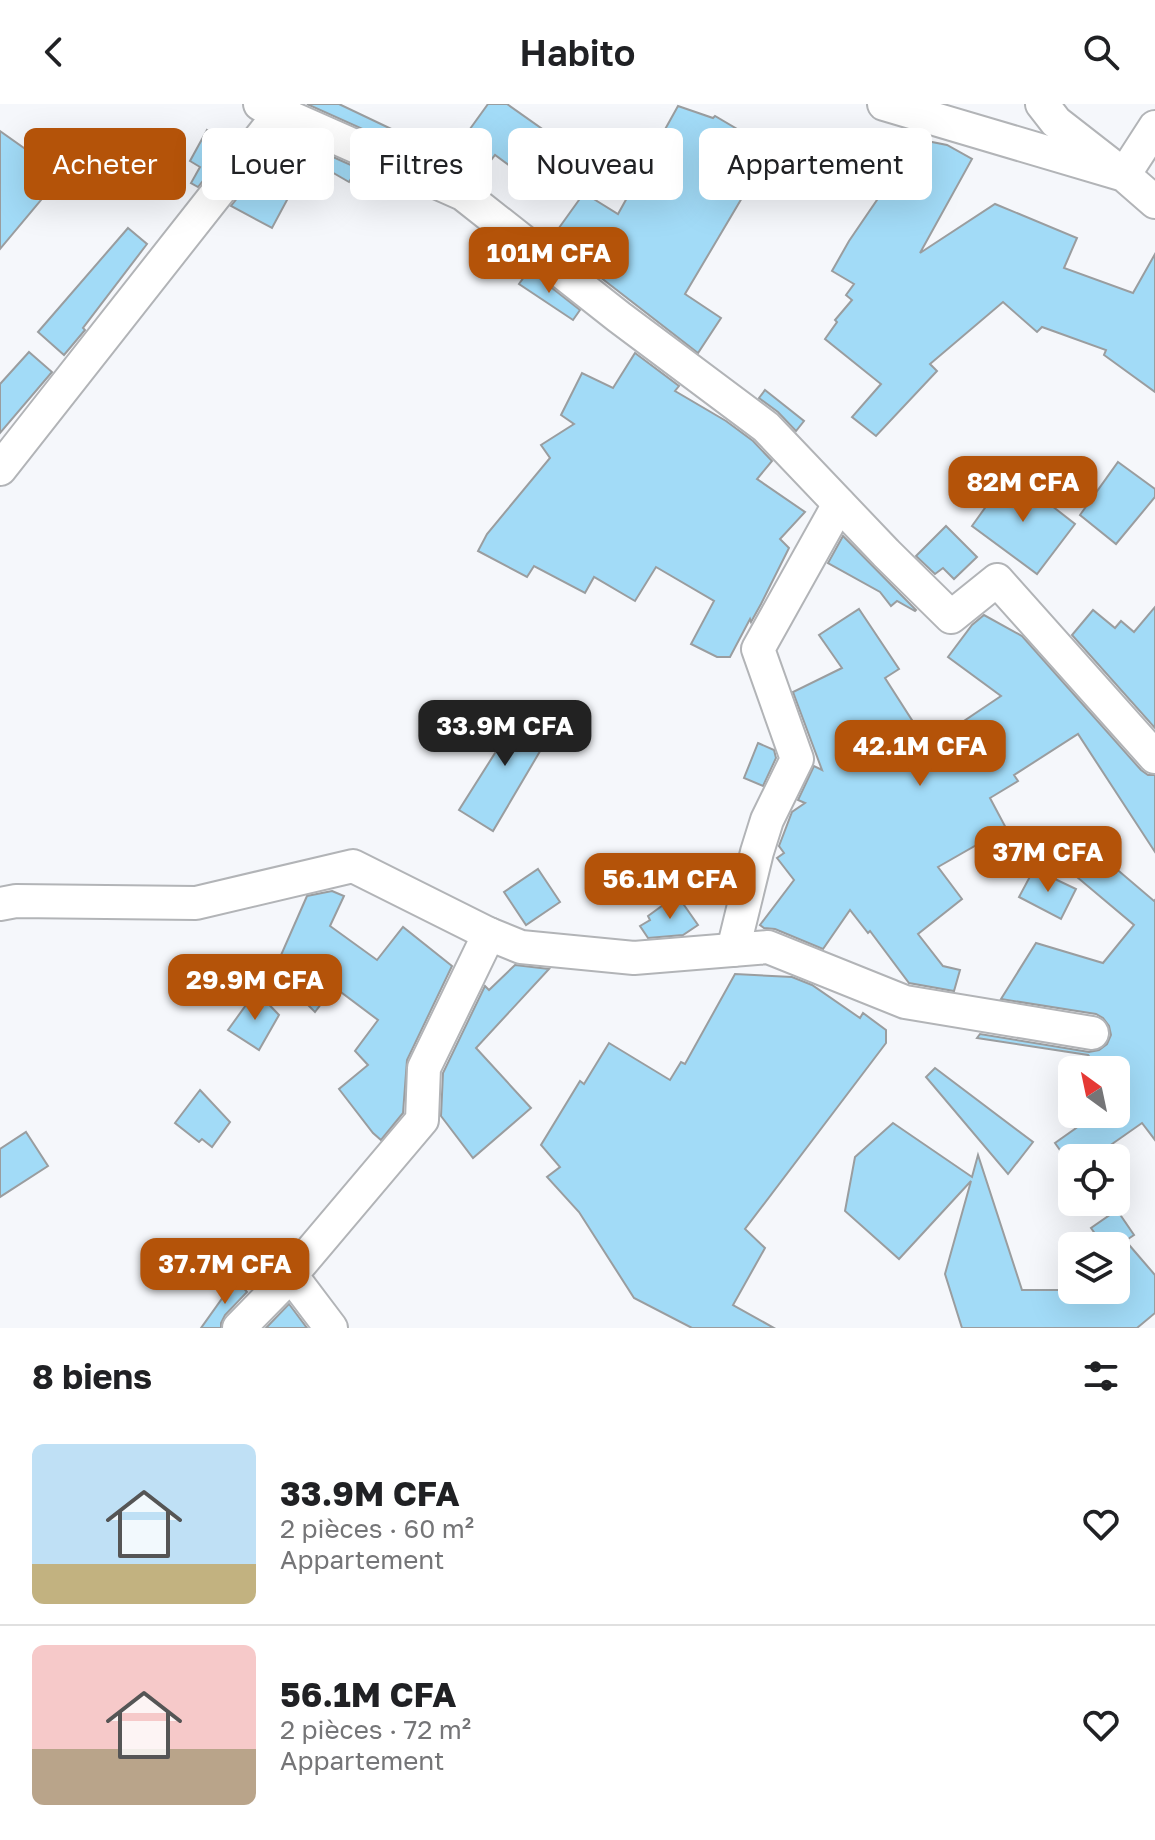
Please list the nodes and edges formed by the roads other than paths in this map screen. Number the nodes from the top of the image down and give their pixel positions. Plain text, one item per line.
1 (884, 104) edge
2 (1042, 104) edge
3 (275, 107) edge
4 (1155, 127) edge
5 (1124, 175) junction
6 (1155, 202) edge
7 (0, 469) edge
8 (839, 504) junction
9 (1155, 757) edge
10 (0, 904) edge
11 (489, 934) junction
12 (733, 950) junction
13 (1092, 1033) dead end
14 (291, 1275) junction
15 (239, 1328) edge
16 (331, 1328) edge

1 - 5 street
2 - 5 street
3 - 7 street
3 - 8 street
4 - 5 street
5 - 6 street
8 - 9 street
8 - 12 street
10 - 11 street
11 - 12 street
11 - 14 street
12 - 13 street
14 - 15 street
14 - 16 street

